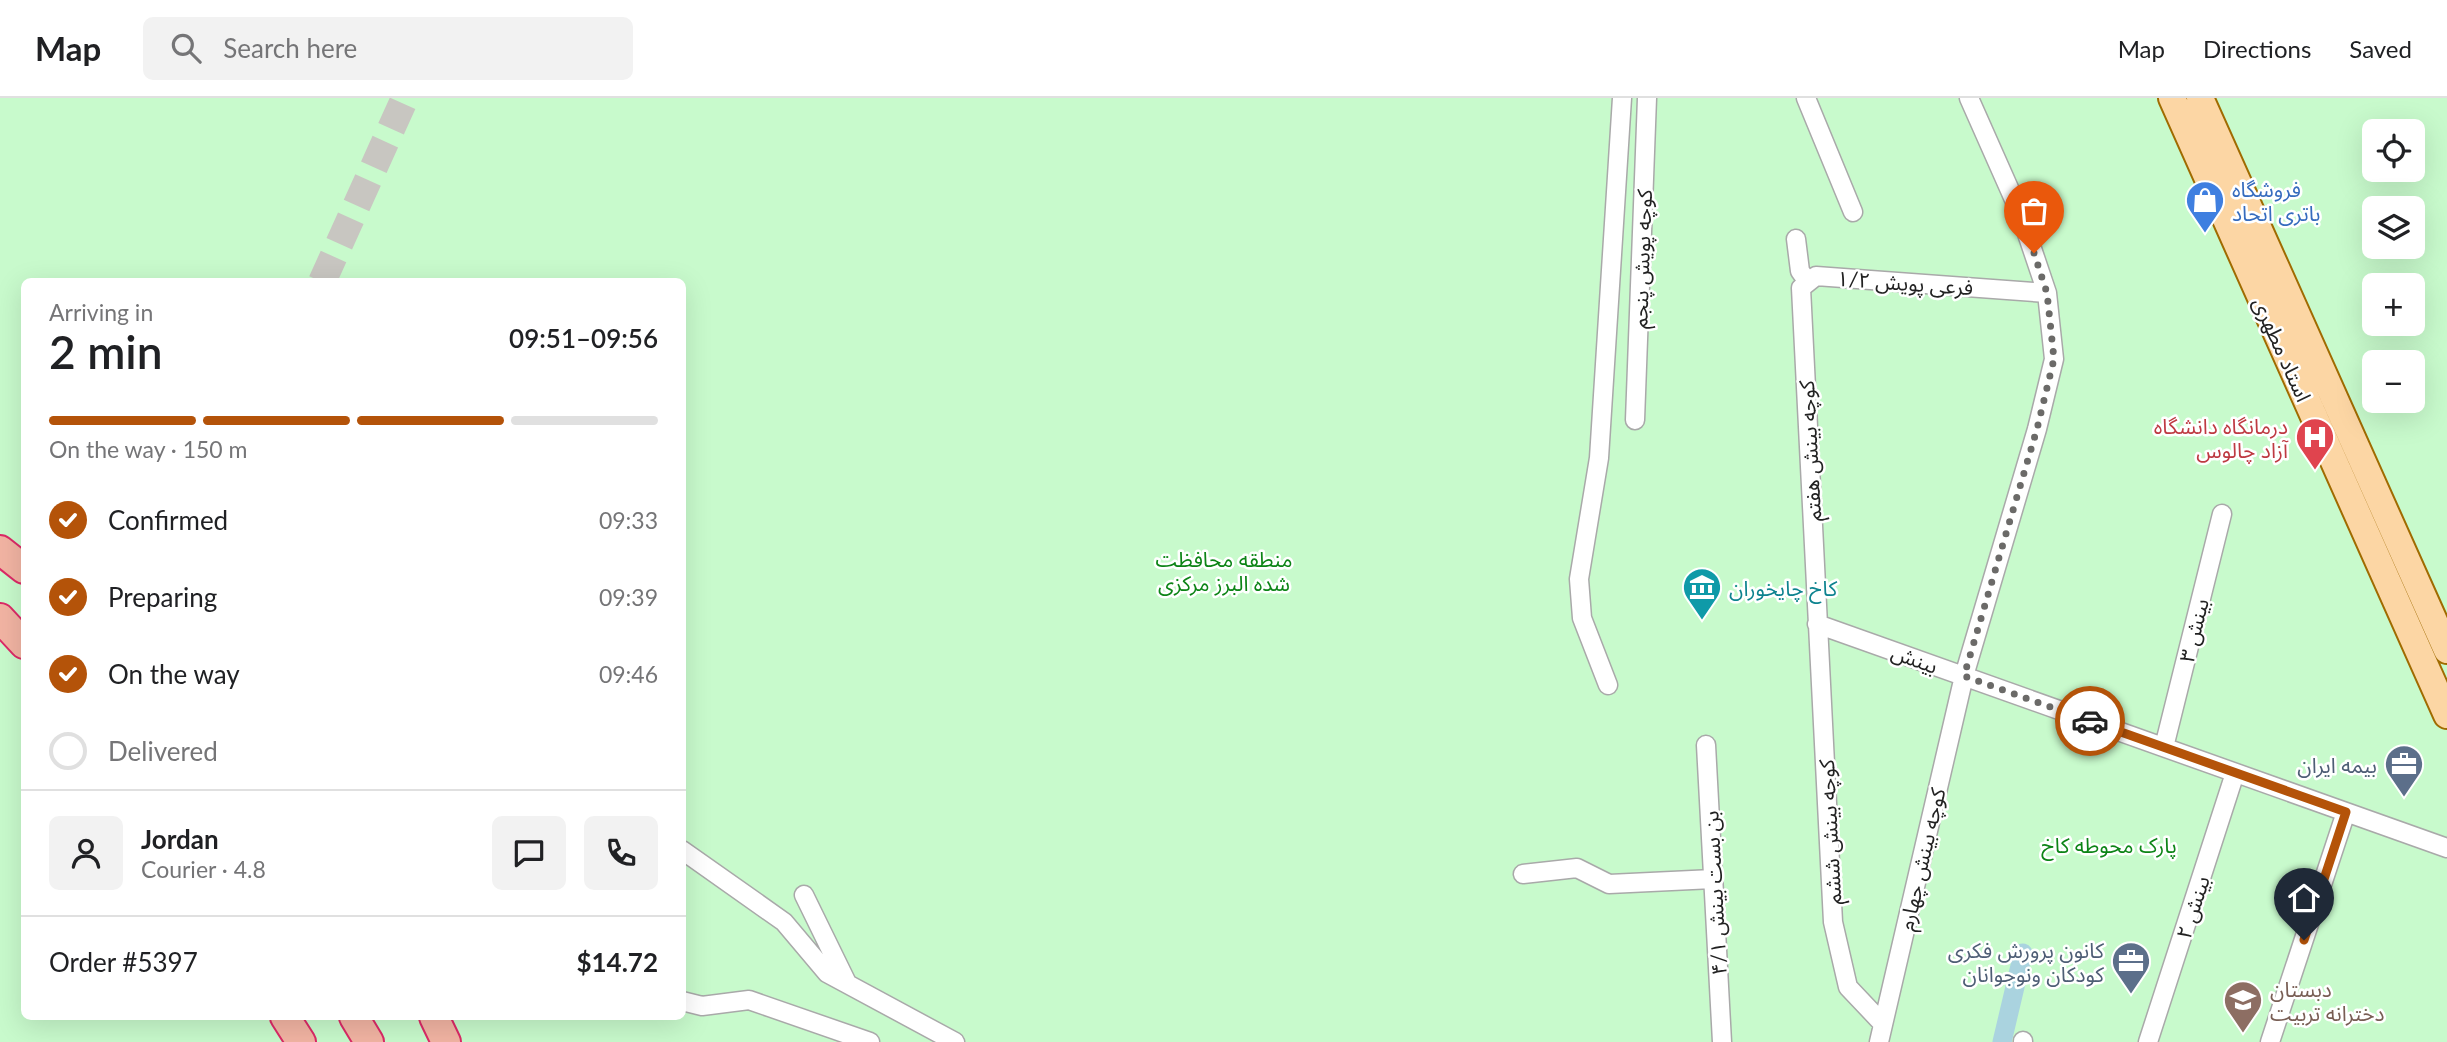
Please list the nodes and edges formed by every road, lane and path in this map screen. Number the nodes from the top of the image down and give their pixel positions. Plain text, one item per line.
1 (1622, 98) edge
2 (1647, 98) edge
3 (1806, 98) edge
4 (1969, 98) edge
5 (2172, 98) edge
6 (2200, 98) edge
7 (1853, 212) dead end
8 (1796, 239) dead end
9 (1808, 282) junction
10 (2047, 293) junction
11 (1635, 420) dead end
12 (2222, 513) dead end
13 (0, 550) edge
14 (21, 567) edge
15 (0, 618) edge
16 (1817, 624) junction
17 (21, 642) edge
18 (2447, 650) edge
19 (1964, 676) junction
20 (1608, 685) dead end
21 (2447, 715) edge
22 (1706, 745) dead end
23 (2164, 747) junction
24 (2235, 773) junction
25 (2346, 812) junction
26 (2447, 848) edge
27 (686, 853) edge
28 (1523, 874) dead end
29 (1713, 878) junction
30 (804, 895) dead end
31 (847, 984) junction
32 (686, 1002) edge
33 (287, 1020) edge
34 (356, 1020) edge
35 (435, 1020) edge
36 (1881, 1033) edge
37 (301, 1042) edge
38 (369, 1042) edge
39 (446, 1042) edge
40 (870, 1042) edge
41 (955, 1042) edge
42 (1722, 1042) edge
43 (2148, 1042) edge
44 (2270, 1042) edge

1 - 20 street
2 - 11 street, کوچه پویش پنجم
3 - 7 street
4 - 10 street, کوچه بینش چهارم
5 - 21 main road, استاد مطهری
6 - 18 main road, استاد مطهری
8 - 9 street
9 - 10 street, فرعی پویش ۱/۲
9 - 16 street, کوچه بینش هفتم
10 - 19 street, کوچه بینش چهارم
12 - 23 street, بینش ۳
13 - 14 highway
15 - 17 highway
16 - 19 street, بینش
16 - 36 street, کوچه بینش ششم
19 - 23 street, بینش
19 - 36 street, کوچه بینش چهارم
22 - 29 street, بن بست بینش ۴/۱
23 - 24 street, بینش
24 - 25 street, بینش
24 - 43 street, بینش ۲
25 - 26 street, بینش
25 - 44 street
27 - 31 street
28 - 29 street
29 - 42 street, بن بست بینش ۴/۱
30 - 31 street
31 - 41 street
32 - 40 street
33 - 37 highway
34 - 38 highway
35 - 39 highway

